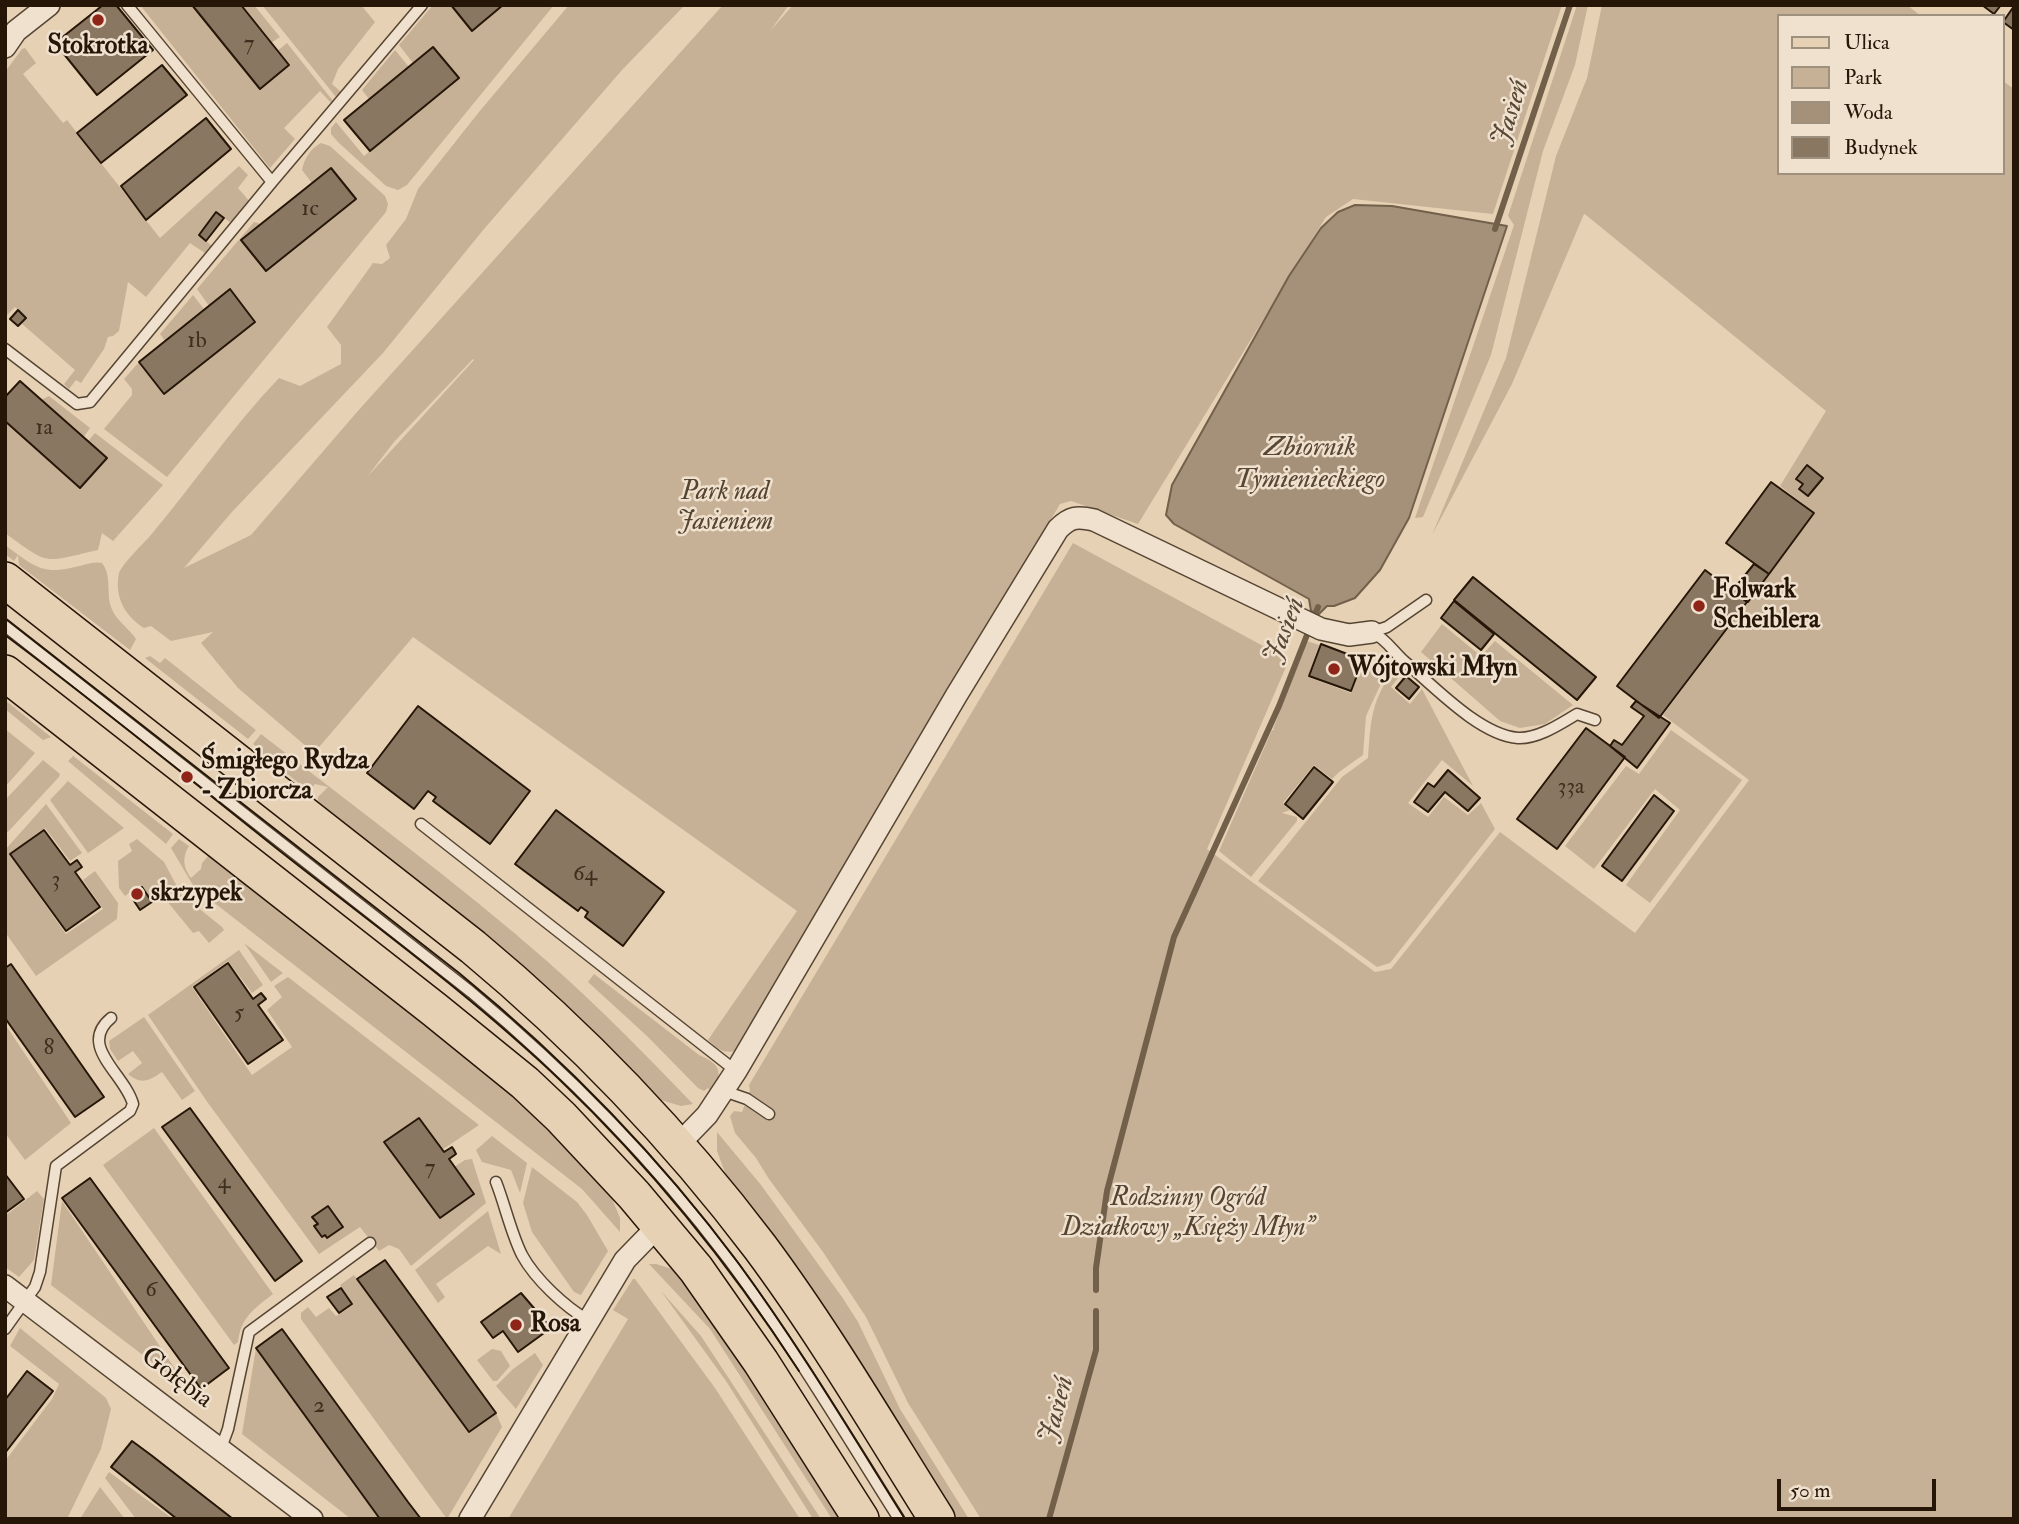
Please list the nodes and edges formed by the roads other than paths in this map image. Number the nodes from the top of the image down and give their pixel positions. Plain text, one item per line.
1 (49, 5) edge
2 (127, 5) edge
3 (422, 5) edge
4 (9, 31) edge
5 (272, 182) junction
6 (5, 349) edge
7 (5, 580) edge
8 (1426, 600) dead end
9 (5, 626) edge
10 (1372, 632) junction
11 (5, 673) edge
12 (1595, 720) dead end
13 (421, 824) dead end
14 (111, 1018) dead end
15 (736, 1072) junction
16 (724, 1091) junction
17 (769, 1114) dead end
18 (678, 1145) junction
19 (496, 1182) dead end
20 (660, 1224) junction
21 (370, 1243) dead end
22 (5, 1286) edge
23 (25, 1302) junction
24 (589, 1320) junction
25 (5, 1329) edge
26 (221, 1448) junction
27 (312, 1519) edge
28 (470, 1519) edge
29 (861, 1519) edge
30 (899, 1519) edge
31 (937, 1519) edge

1 - 4 street
2 - 5 lane
3 - 5 lane
5 - 6 lane
7 - 18 main road
8 - 10 lane
9 - 30 lane
10 - 12 lane
10 - 15 street
11 - 20 main road
13 - 15 lane
14 - 23 lane
15 - 16 street
16 - 17 lane
16 - 18 street
18 - 31 main road
19 - 24 lane
20 - 24 street
20 - 29 main road
21 - 26 lane
22 - 23 street, Gołębia
23 - 25 lane
23 - 26 street, Gołębia
24 - 28 street
26 - 27 street, Gołębia

